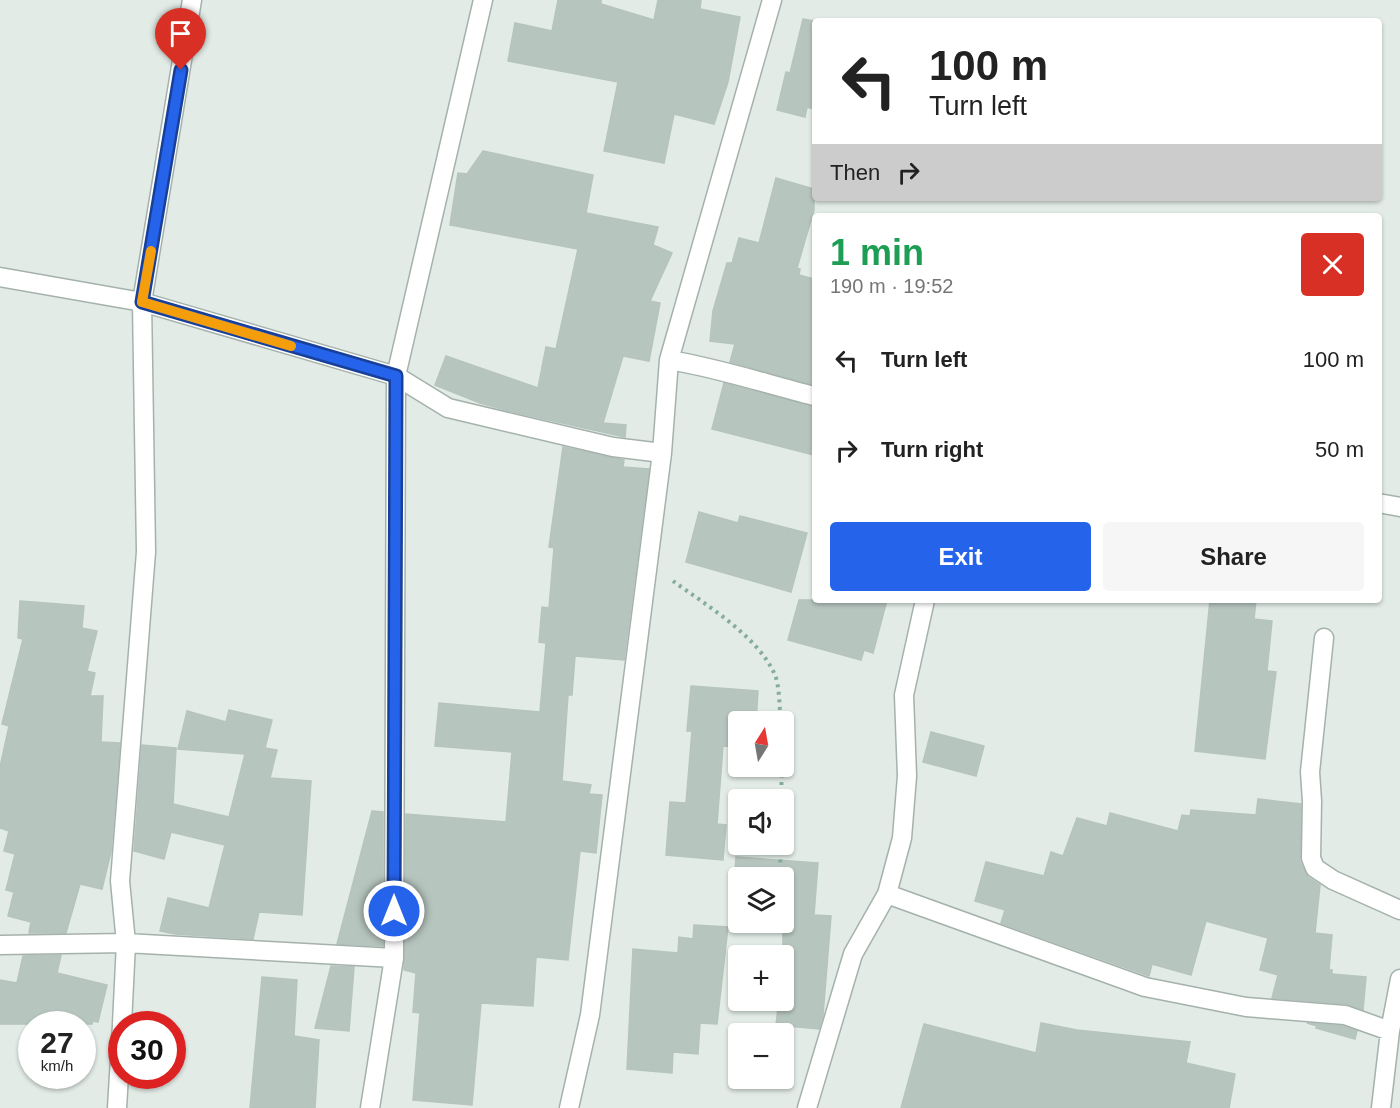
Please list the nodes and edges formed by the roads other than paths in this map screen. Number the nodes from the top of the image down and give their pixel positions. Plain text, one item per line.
1 (192, 0) edge
2 (483, 0) edge
3 (772, 0) edge
4 (0, 277) edge
5 (142, 302) junction
6 (669, 360) junction
7 (396, 376) junction
8 (812, 395) edge
9 (662, 453) junction
10 (1382, 504) edge
11 (1400, 507) edge
12 (924, 603) edge
13 (1324, 638) dead end
14 (887, 894) junction
15 (1400, 910) edge
16 (126, 943) junction
17 (0, 945) edge
18 (394, 958) junction
19 (1400, 979) edge
20 (123, 1011) edge
21 (1390, 1031) junction
22 (118, 1089) edge
23 (117, 1108) edge
24 (370, 1108) edge
25 (569, 1108) edge
26 (807, 1108) edge
27 (1381, 1108) edge

1 - 5 street
2 - 7 street
3 - 6 street
4 - 5 street
5 - 7 street
5 - 16 street
6 - 8 street
6 - 9 street
7 - 9 street
7 - 18 street
9 - 25 street
10 - 11 street
12 - 14 street
13 - 15 street
14 - 21 street
14 - 26 street
16 - 17 street
16 - 18 street
16 - 20 street
18 - 24 street
19 - 21 street
21 - 27 street
22 - 23 street

